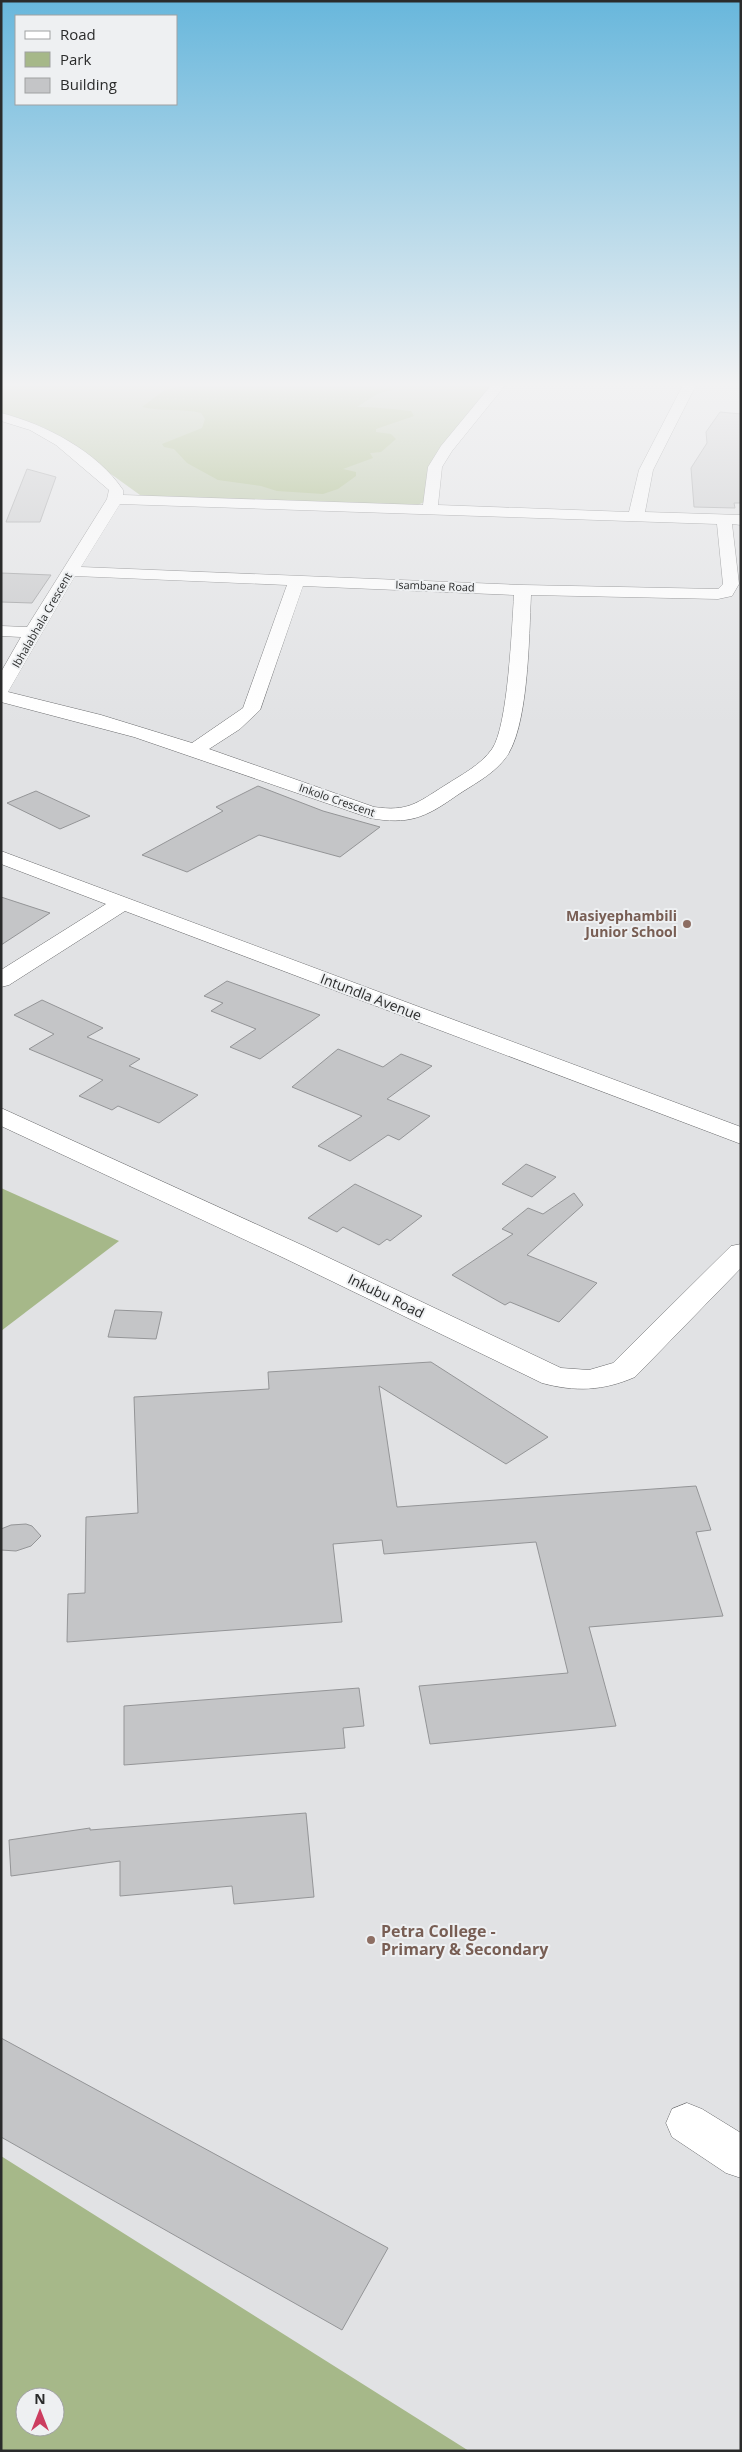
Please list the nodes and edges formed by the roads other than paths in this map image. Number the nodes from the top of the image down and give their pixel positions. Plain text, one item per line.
1 (431, 497) edge
2 (640, 497) edge
3 (115, 499) joint
4 (430, 510) junction
5 (636, 516) junction
6 (724, 520) junction
7 (741, 520) edge
8 (70, 571) junction
9 (297, 580) junction
10 (523, 590) junction
11 (1, 631) edge
12 (32, 633) junction
13 (1, 689) edge
14 (1, 696) edge
15 (195, 750) junction
16 (1, 857) edge
17 (122, 904) junction
18 (1, 980) edge
19 (1, 1116) edge
20 (741, 1136) edge
21 (741, 1252) edge
22 (687, 2122) dead end
23 (741, 2158) edge

1 - 4 street
2 - 5 street
3 - 4 street
3 - 8 street, Ibhalabhala Crescent
4 - 5 street
5 - 6 street
6 - 7 street
6 - 10 street, Isambane Road
8 - 9 street, Isambane Road
8 - 12 street, Ibhalabhala Crescent
9 - 10 street, Isambane Road
9 - 15 street
10 - 15 street, Inkolo Crescent
11 - 12 street
12 - 13 street, Ibhalabhala Crescent
14 - 15 street, Inkolo Crescent
16 - 17 street, Intundla Avenue
17 - 18 street
17 - 20 street, Intundla Avenue
19 - 21 street, Inkubu Road
22 - 23 street

